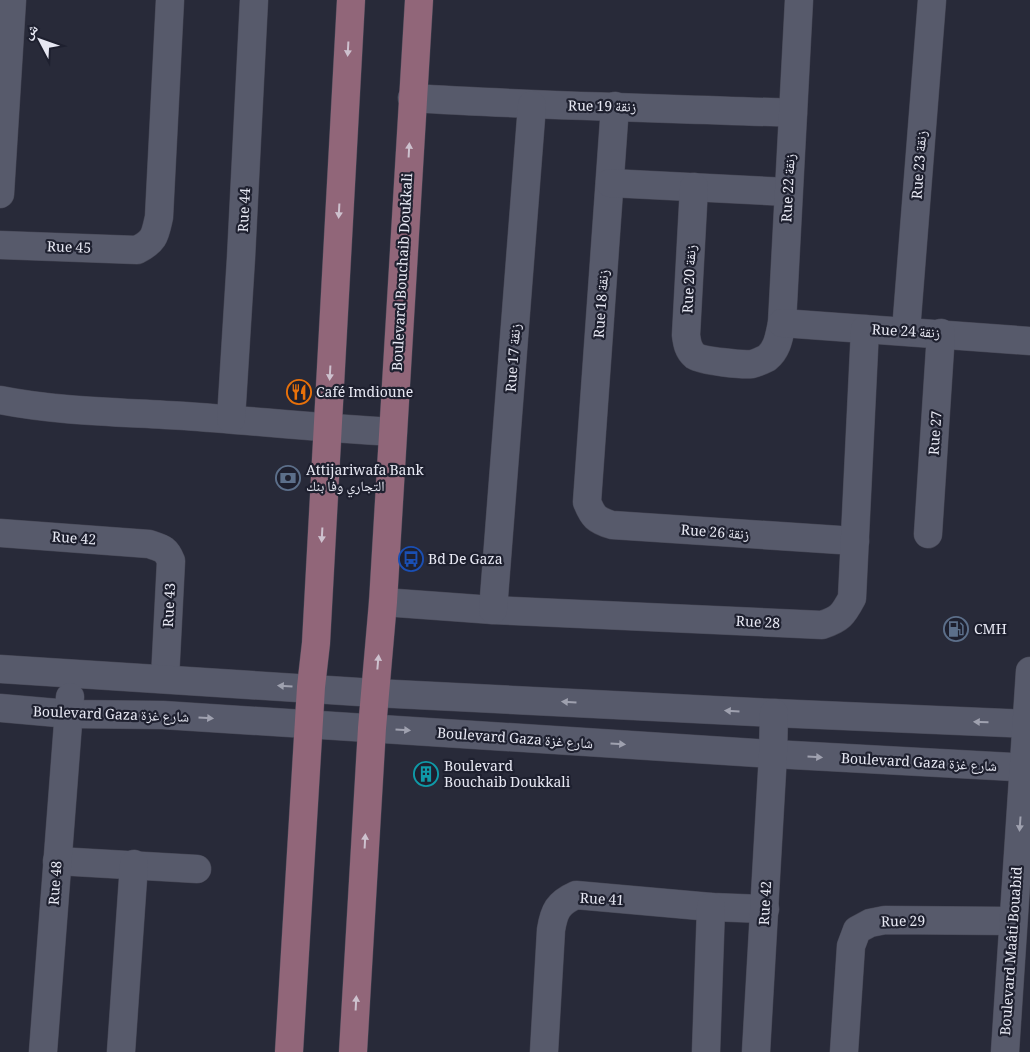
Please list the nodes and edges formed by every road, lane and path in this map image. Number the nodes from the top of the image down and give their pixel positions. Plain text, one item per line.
1 (12, 0) edge
2 (170, 0) edge
3 (254, 0) edge
4 (350, 0) edge
5 (419, 0) edge
6 (800, 0) edge
7 (932, 0) edge
8 (412, 98) junction
9 (3, 103) edge
10 (532, 105) junction
11 (615, 106) junction
12 (793, 113) junction
13 (610, 183) junction
14 (694, 187) junction
15 (788, 192) junction
16 (0, 194) edge
17 (0, 244) edge
18 (782, 323) junction
19 (865, 329) junction
20 (906, 331) junction
21 (941, 333) junction
22 (1030, 340) edge
23 (753, 364) joint
24 (0, 400) edge
25 (231, 419) junction
26 (327, 428) junction
27 (393, 432) junction
28 (587, 502) joint
29 (0, 533) edge
30 (928, 534) dead end
31 (855, 541) junction
32 (149, 544) joint
33 (383, 602) junction
34 (493, 610) junction
35 (0, 669) edge
36 (1030, 671) edge
37 (72, 674) junction
38 (165, 678) junction
39 (311, 687) junction
40 (375, 692) junction
41 (0, 708) edge
42 (774, 713) junction
43 (69, 714) junction
44 (1028, 723) edge
45 (310, 725) junction
46 (372, 728) junction
47 (773, 754) junction
48 (1027, 768) edge
49 (56, 861) junction
50 (134, 864) junction
51 (197, 869) dead end
52 (710, 907) junction
53 (765, 909) junction
54 (1013, 922) junction
55 (43, 1052) edge
56 (121, 1052) edge
57 (289, 1052) edge
58 (353, 1052) edge
59 (544, 1052) edge
60 (706, 1052) edge
61 (756, 1052) edge
62 (844, 1052) edge
63 (1005, 1052) edge

1 - 9 street
2 - 17 street, Rue 45
3 - 25 street, Rue 44
4 -> 26 main road
5 - 8 main road, Boulevard Bouchaib Doukkali
6 - 12 street, Rue 22 زنقة
7 - 20 street, Rue 23 زنقة
8 - 10 street, Rue 19 زنقة
27 -> 8 main road, Boulevard Bouchaib Doukkali
9 - 16 street
10 - 11 street, Rue 19 زنقة
10 - 34 street, Rue 17 زنقة
11 - 12 street, Rue 19 زنقة
11 - 13 street, Rue 18 زنقة
12 - 15 street, Rue 22 زنقة
13 - 14 street
13 - 28 street, Rue 18 زنقة
14 - 15 street
14 - 23 street, Rue 20 زنقة
15 - 18 street, Rue 22 زنقة
18 - 19 street, Rue 24 زنقة
18 - 23 street, Rue 22 زنقة
19 - 20 street, Rue 24 زنقة
19 - 31 street, Rue 28
20 - 21 street, Rue 24 زنقة
21 - 22 street, Rue 24 زنقة
21 - 30 street, Rue 27
24 - 25 street
25 - 26 street
26 - 27 street
26 -> 39 main road
27 - 33 main road, Boulevard Bouchaib Doukkali
28 - 31 street, Rue 26 زنقة
29 - 32 street, Rue 42
31 - 34 street, Rue 28
32 - 38 street, Rue 43
33 - 34 street, Rue 28
40 -> 33 main road, Boulevard Bouchaib Doukkali
35 - 37 street
36 - 44 street, Boulevard Maâti Bouabid
37 - 38 street
37 - 43 street, Rue 48
39 -> 38 street
39 - 40 street
39 - 45 main road
42 -> 40 street
40 - 46 main road, Boulevard Bouchaib Doukkali
41 - 43 street, Boulevard Gaza شارع غزة
44 -> 42 street
42 - 47 street, Rue 42
43 -> 45 street, Boulevard Gaza شارع غزة
43 - 49 street, Rue 48
44 - 48 street, Boulevard Maâti Bouabid
45 - 46 street, Boulevard Gaza شارع غزة
45 - 57 main road
46 -> 47 street, Boulevard Gaza شارع غزة
58 -> 46 main road, Boulevard Bouchaib Doukkali
47 -> 48 street, Boulevard Gaza شارع غزة
47 - 53 street, Rue 42
48 -> 54 street, Boulevard Maâti Bouabid
49 - 50 street
49 - 55 street, Rue 48
50 - 51 street
50 - 56 street
52 - 53 street, Rue 41
52 - 59 street, Rue 41
52 - 60 street
53 - 61 street, Rue 42
54 - 62 street, Rue 29
54 - 63 street, Boulevard Maâti Bouabid

